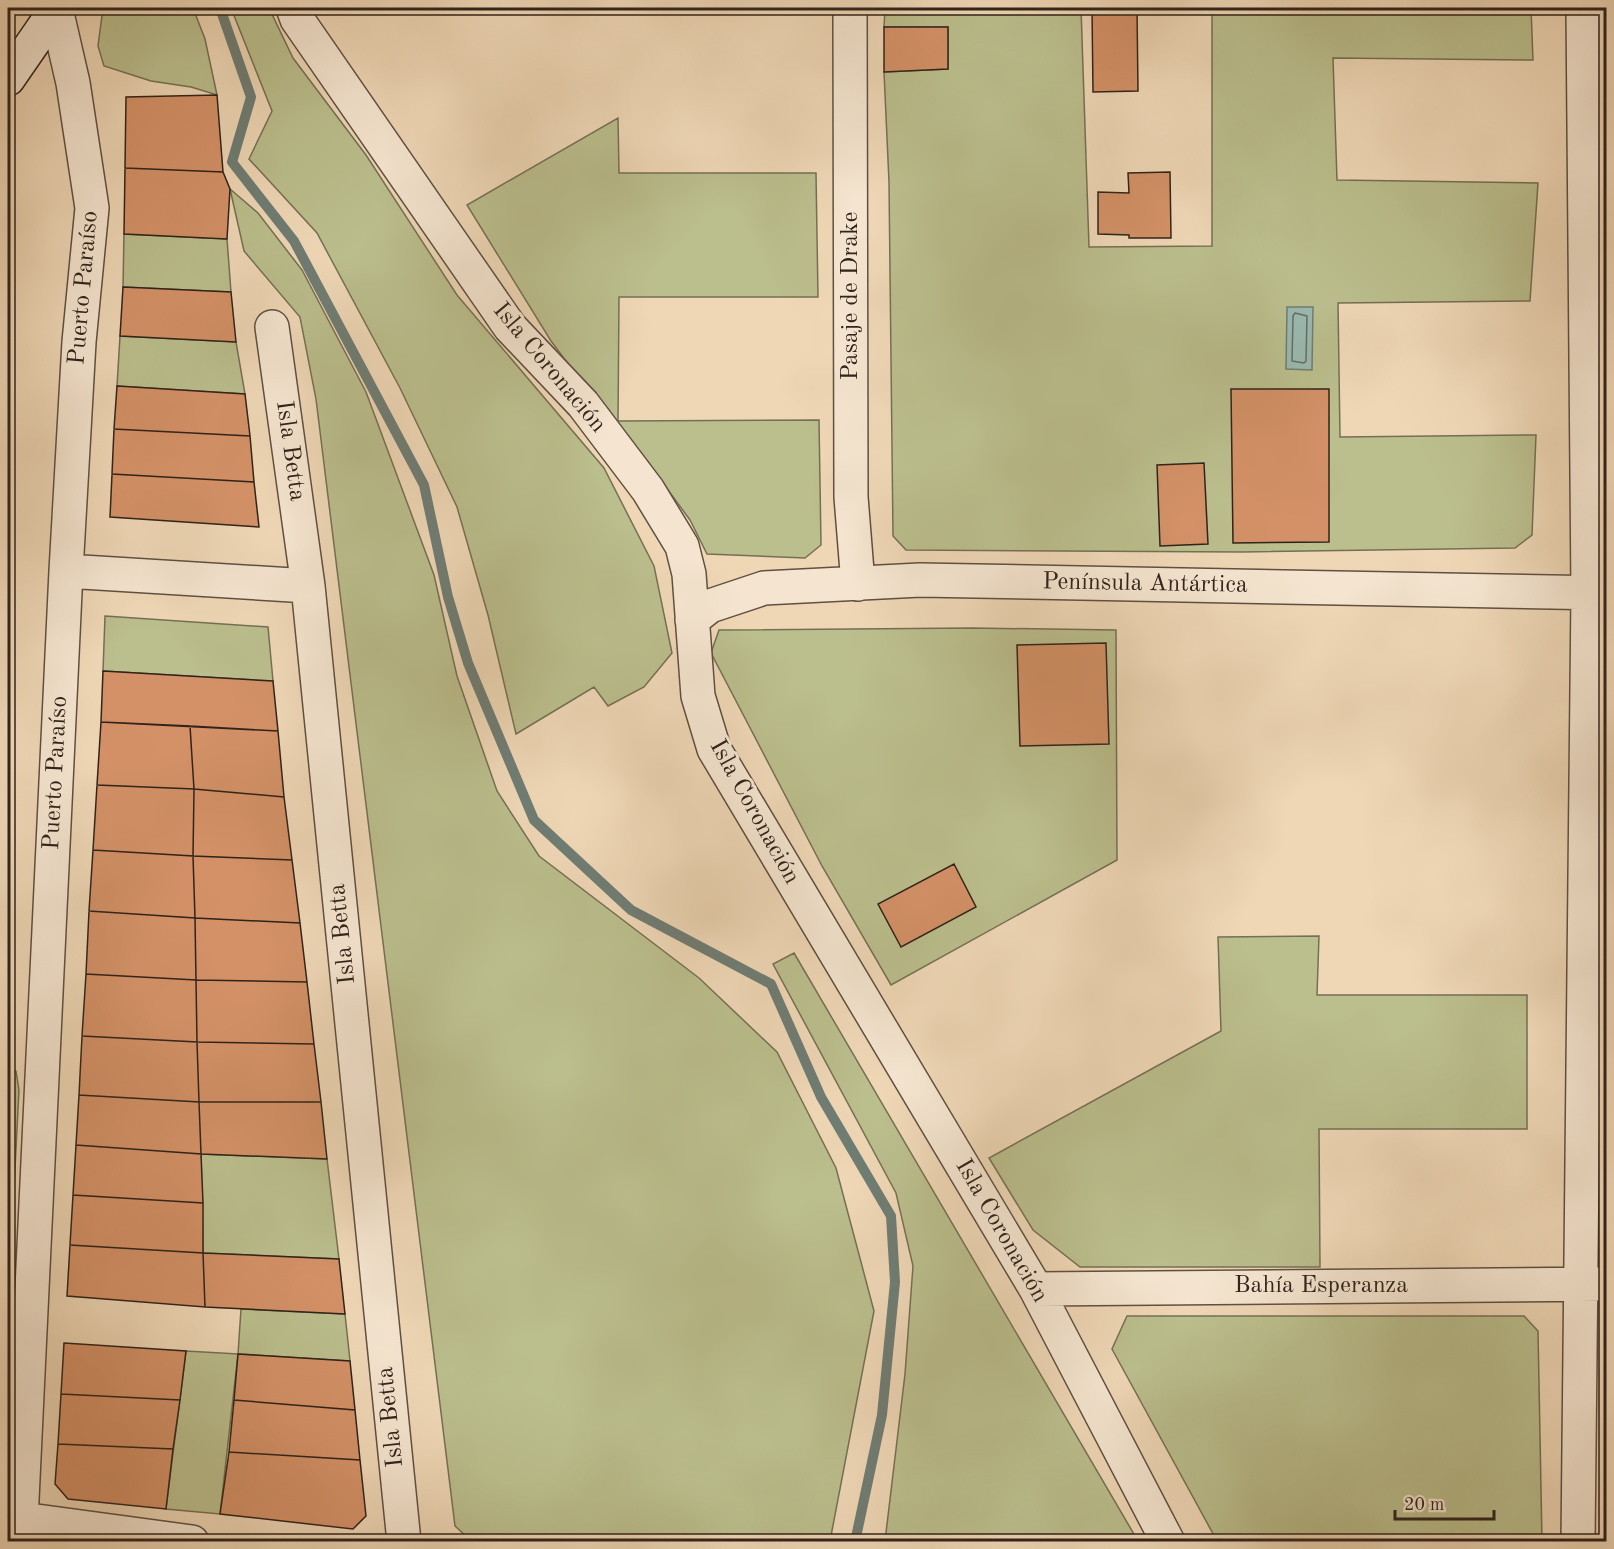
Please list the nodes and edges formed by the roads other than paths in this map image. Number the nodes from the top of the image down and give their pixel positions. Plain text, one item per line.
1 (56, 8) edge
2 (293, 8) edge
3 (850, 8) edge
4 (1583, 8) edge
5 (8, 79) edge
6 (272, 327) dead end
7 (66, 571) junction
8 (858, 584) junction
9 (308, 586) junction
10 (1597, 592) edge
11 (692, 620) junction
12 (1594, 1284) edge
13 (1036, 1289) junction
14 (17, 1524) edge
15 (192, 1542) edge
16 (404, 1542) edge
17 (1168, 1542) edge
18 (1578, 1542) edge

1 - 5 street
1 - 7 street, Puerto Paraíso
2 - 11 street, Isla Coronación
3 - 8 street, Pasaje de Drake
4 - 10 street
6 - 9 street, Isla Betta
7 - 9 street
7 - 14 street, Puerto Paraíso
8 - 10 street, Península Antártica
8 - 11 street, Península Antártica
9 - 16 street, Isla Betta
10 - 12 street
11 - 13 street, Isla Coronación
12 - 13 street, Bahía Esperanza
12 - 18 street
13 - 17 street, Isla Coronación
14 - 15 street

